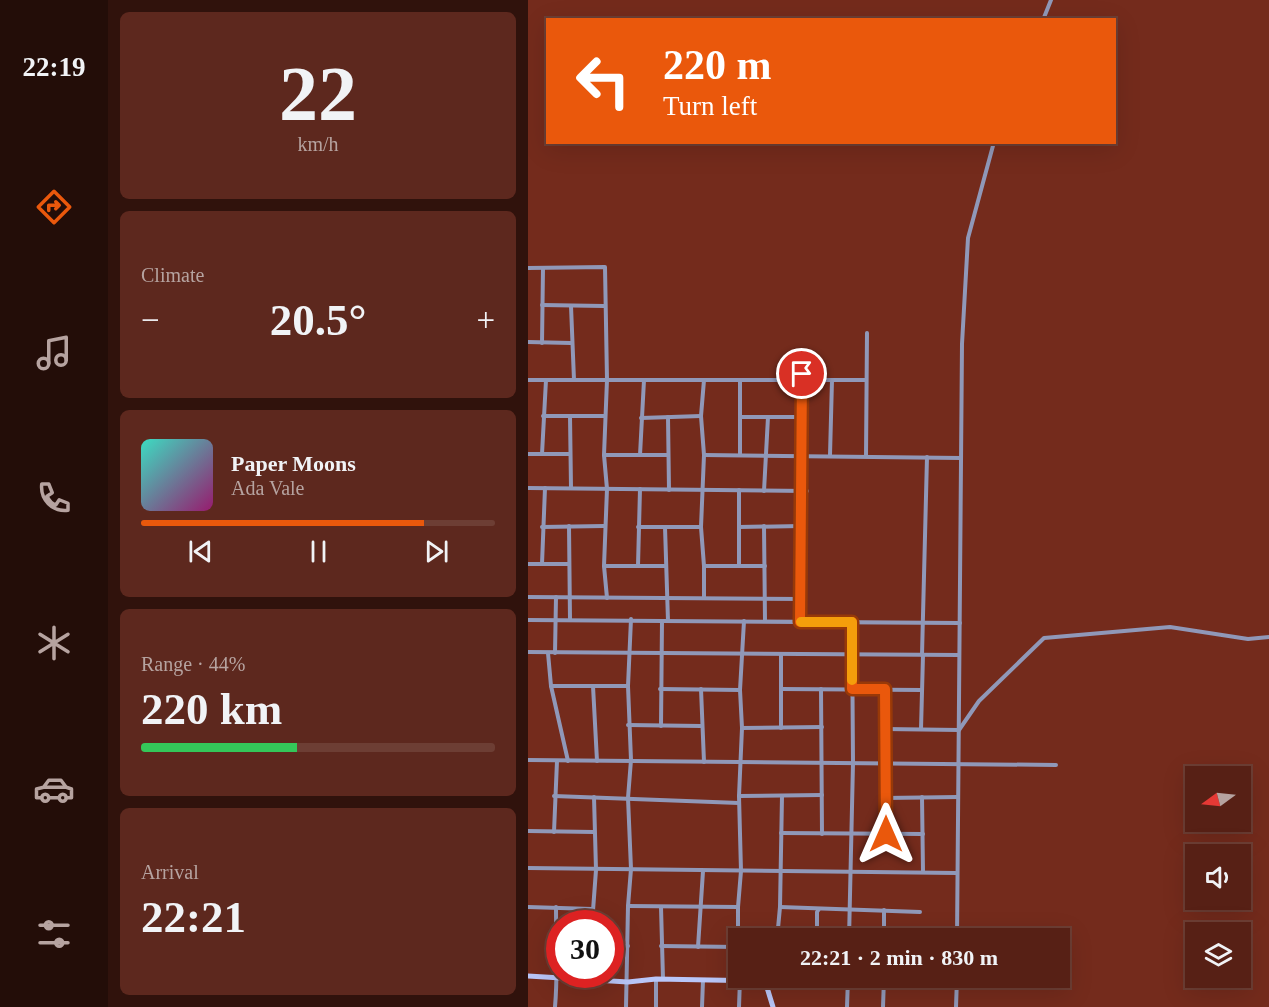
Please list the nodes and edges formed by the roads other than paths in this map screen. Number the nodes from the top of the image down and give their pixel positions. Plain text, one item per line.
1 (1051, 0) edge
2 (1044, 18) edge
3 (993, 144) edge
4 (528, 268) edge
5 (543, 268) junction
6 (542, 305) junction
7 (571, 306) junction
8 (605, 306) junction
9 (867, 333) dead end
10 (528, 342) edge
11 (542, 343) junction
12 (571, 343) junction
13 (802, 374) dead end
14 (528, 380) edge
15 (546, 380) junction
16 (574, 380) junction
17 (607, 380) junction
18 (644, 380) junction
19 (704, 380) junction
20 (740, 380) junction
21 (802, 380) junction
22 (832, 380) junction
23 (866, 380) junction
24 (543, 416) junction
25 (570, 416) junction
26 (604, 416) junction
27 (701, 416) junction
28 (668, 417) junction
29 (740, 417) junction
30 (768, 417) junction
31 (801, 417) junction
32 (641, 418) junction
33 (528, 454) edge
34 (542, 454) junction
35 (569, 454) junction
36 (766, 454) junction
37 (801, 454) junction
38 (604, 455) junction
39 (640, 455) junction
40 (667, 455) junction
41 (704, 455) junction
42 (740, 455) junction
43 (830, 455) junction
44 (866, 456) junction
45 (927, 457) junction
46 (961, 458) junction
47 (528, 488) edge
48 (545, 488) junction
49 (571, 488) junction
50 (607, 489) junction
51 (640, 489) junction
52 (669, 490) junction
53 (704, 490) junction
54 (739, 490) junction
55 (764, 491) junction
56 (804, 491) junction
57 (569, 526) junction
58 (604, 526) junction
59 (764, 526) junction
60 (801, 526) junction
61 (543, 527) junction
62 (638, 527) junction
63 (665, 527) junction
64 (701, 527) junction
65 (739, 527) junction
66 (528, 564) edge
67 (542, 564) junction
68 (568, 564) junction
69 (604, 566) junction
70 (638, 566) junction
71 (665, 566) junction
72 (704, 566) junction
73 (739, 566) junction
74 (765, 566) junction
75 (528, 597) edge
76 (556, 597) junction
77 (571, 597) junction
78 (607, 598) junction
79 (668, 598) junction
80 (704, 598) junction
81 (765, 598) junction
82 (801, 599) junction
83 (528, 620) edge
84 (556, 620) junction
85 (570, 620) junction
86 (631, 620) junction
87 (662, 621) junction
88 (668, 621) junction
89 (744, 621) junction
90 (765, 621) junction
91 (800, 622) junction
92 (852, 622) junction
93 (923, 622) junction
94 (960, 623) junction
95 (1269, 637) edge
96 (528, 652) edge
97 (631, 652) junction
98 (548, 653) junction
99 (555, 653) junction
100 (663, 653) junction
101 (743, 654) junction
102 (781, 654) junction
103 (852, 654) junction
104 (923, 655) junction
105 (959, 655) junction
106 (551, 686) junction
107 (592, 686) junction
108 (628, 686) junction
109 (660, 689) junction
110 (701, 689) junction
111 (781, 689) junction
112 (821, 689) junction
113 (852, 689) junction
114 (885, 689) junction
115 (740, 690) junction
116 (922, 690) junction
117 (628, 725) junction
118 (661, 726) junction
119 (701, 726) junction
120 (822, 727) junction
121 (742, 728) junction
122 (781, 728) junction
123 (885, 729) junction
124 (921, 729) junction
125 (958, 730) junction
126 (528, 760) edge
127 (631, 760) junction
128 (557, 761) junction
129 (568, 761) junction
130 (597, 761) junction
131 (704, 762) junction
132 (742, 762) junction
133 (822, 762) junction
134 (853, 763) junction
135 (885, 763) junction
136 (958, 763) junction
137 (1056, 765) dead end
138 (822, 795) junction
139 (554, 796) junction
140 (739, 796) junction
141 (782, 796) junction
142 (594, 797) junction
143 (922, 797) junction
144 (958, 797) junction
145 (628, 798) junction
146 (885, 798) junction
147 (739, 803) junction
148 (528, 831) edge
149 (554, 832) junction
150 (594, 832) junction
151 (781, 833) junction
152 (822, 834) junction
153 (851, 834) junction
154 (886, 834) junction
155 (923, 834) junction
156 (528, 868) edge
157 (631, 869) junction
158 (596, 870) junction
159 (703, 871) junction
160 (741, 871) junction
161 (781, 872) junction
162 (923, 872) junction
163 (851, 873) junction
164 (957, 873) junction
165 (628, 906) junction
166 (528, 907) edge
167 (556, 907) junction
168 (661, 907) junction
169 (699, 907) junction
170 (738, 907) junction
171 (780, 908) junction
172 (592, 909) joint
173 (819, 909) junction
174 (849, 909) junction
175 (556, 910) edge
176 (884, 910) junction
177 (920, 912) dead end
178 (738, 928) edge
179 (778, 928) edge
180 (817, 928) edge
181 (849, 928) edge
182 (884, 928) edge
183 (957, 928) edge
184 (624, 946) edge
185 (628, 946) junction
186 (661, 946) junction
187 (698, 947) junction
188 (728, 947) edge
189 (528, 976) edge
190 (546, 976) edge
191 (656, 979) junction
192 (663, 979) junction
193 (728, 979) edge
194 (703, 980) junction
195 (624, 982) edge
196 (627, 982) junction
197 (557, 988) edge
198 (740, 988) edge
199 (767, 988) edge
200 (848, 988) edge
201 (884, 988) edge
202 (956, 988) edge
203 (555, 1007) edge
204 (626, 1007) edge
205 (656, 1007) edge
206 (702, 1007) edge
207 (740, 1007) edge
208 (773, 1007) edge
209 (847, 1007) edge
210 (883, 1007) edge
211 (956, 1007) edge

1 - 2 street
3 - 46 street
4 - 5 street
5 - 6 street
5 - 8 street
6 - 7 street
6 - 11 street
7 - 8 street
7 - 12 street
8 - 17 street
9 - 23 street
10 - 11 street
11 - 12 street
12 - 16 street
13 - 21 street
14 - 15 street
15 - 16 street
15 - 24 street
16 - 17 street
17 - 18 street
17 - 26 street
18 - 19 street
18 - 32 street
19 - 20 street
19 - 27 street
20 - 21 street
20 - 29 street
21 - 22 street
21 - 31 street
22 - 23 street
22 - 43 street
23 - 44 street
24 - 25 street
24 - 34 street
25 - 26 street
25 - 35 street
26 - 38 street
27 - 28 street
27 - 41 street
28 - 32 street
28 - 40 street
29 - 30 street
29 - 42 street
30 - 31 street
30 - 36 street
31 - 37 street
32 - 39 street
33 - 34 street
34 - 35 street
35 - 49 street
36 - 37 street
36 - 42 street
36 - 55 street
37 - 43 street
37 - 56 street
38 - 39 street
38 - 50 street
39 - 40 street
40 - 52 street
41 - 42 street
41 - 53 street
43 - 44 street
44 - 45 street
45 - 46 street
45 - 93 street
46 - 94 street
47 - 48 street
48 - 49 street
48 - 61 street
49 - 50 street
50 - 51 street
50 - 58 street
51 - 52 street
51 - 62 street
52 - 53 street
53 - 54 street
53 - 64 street
54 - 55 street
54 - 65 street
55 - 56 street
56 - 60 street
57 - 58 street
57 - 61 street
57 - 68 street
58 - 69 street
59 - 60 street
59 - 65 street
59 - 74 street
60 - 82 street
61 - 67 street
62 - 63 street
62 - 70 street
63 - 64 street
63 - 71 street
64 - 72 street
65 - 73 street
66 - 67 street
67 - 68 street
68 - 77 street
69 - 70 street
69 - 78 street
70 - 71 street
71 - 79 street
72 - 73 street
72 - 80 street
73 - 74 street
74 - 81 street
75 - 76 street
76 - 77 street
76 - 84 street
77 - 78 street
77 - 85 street
78 - 79 street
79 - 80 street
79 - 88 street
80 - 81 street
81 - 82 street
81 - 90 street
82 - 91 street
83 - 84 street
84 - 85 street
84 - 99 street
85 - 86 street
86 - 87 street
86 - 97 street
87 - 88 street
87 - 100 street
88 - 89 street
89 - 90 street
89 - 101 street
90 - 91 street
91 - 92 street
92 - 93 street
92 - 103 street
93 - 94 street
93 - 104 street
94 - 105 street
95 - 125 street
96 - 98 street
97 - 99 street
97 - 100 street
97 - 108 street
98 - 99 street
98 - 106 street
100 - 101 street
100 - 109 street
101 - 102 street
101 - 115 street
102 - 103 street
102 - 111 street
103 - 104 street
103 - 113 street
104 - 105 street
104 - 116 street
105 - 125 street
106 - 107 street
106 - 129 street
107 - 108 street
107 - 130 street
108 - 117 street
109 - 110 street
109 - 118 street
110 - 115 street
110 - 119 street
111 - 112 street
111 - 122 street
112 - 113 street
112 - 120 street
113 - 114 street
113 - 134 street
114 - 116 street
114 - 123 street
115 - 121 street
116 - 124 street
117 - 118 street
117 - 127 street
118 - 119 street
119 - 131 street
120 - 122 street
120 - 133 street
121 - 122 street
121 - 132 street
123 - 124 street
123 - 135 street
124 - 125 street
125 - 136 street
126 - 128 street
127 - 130 street
127 - 131 street
127 - 145 street
128 - 129 street
128 - 139 street
129 - 130 street
131 - 132 street
132 - 133 street
132 - 140 street
133 - 134 street
133 - 138 street
134 - 135 street
134 - 153 street
135 - 136 street
135 - 146 street
136 - 137 street
136 - 144 street
138 - 141 street
138 - 152 street
139 - 142 street
139 - 149 street
140 - 141 street
140 - 147 street
141 - 151 street
142 - 145 street
142 - 150 street
143 - 144 street
143 - 146 street
143 - 155 street
144 - 164 street
145 - 147 street
145 - 157 street
146 - 154 street
147 - 160 street
148 - 149 street
149 - 150 street
150 - 158 street
151 - 152 street
151 - 161 street
152 - 153 street
153 - 154 street
153 - 163 street
154 - 155 street
155 - 162 street
156 - 158 street
157 - 158 street
157 - 159 street
157 - 165 street
158 - 172 street
159 - 160 street
159 - 169 street
160 - 161 street
160 - 170 street
161 - 163 street
161 - 171 street
162 - 163 street
162 - 164 street
163 - 174 street
164 - 183 street
165 - 168 street
165 - 185 street
166 - 167 street
167 - 172 street
167 - 175 street
168 - 169 street
168 - 186 street
169 - 170 street
169 - 187 street
170 - 178 street
171 - 173 street
171 - 179 street
173 - 174 street
173 - 180 street
174 - 176 street
174 - 181 street
176 - 177 street
176 - 182 street
184 - 185 street
185 - 196 street
186 - 187 street
186 - 192 street
187 - 188 street
189 - 190 street
191 - 192 street
191 - 196 street
191 - 205 street
192 - 194 street
193 - 194 street
194 - 206 street
195 - 196 street
196 - 204 street
197 - 203 street
198 - 207 street
199 - 208 street
200 - 209 street
201 - 210 street
202 - 211 street

